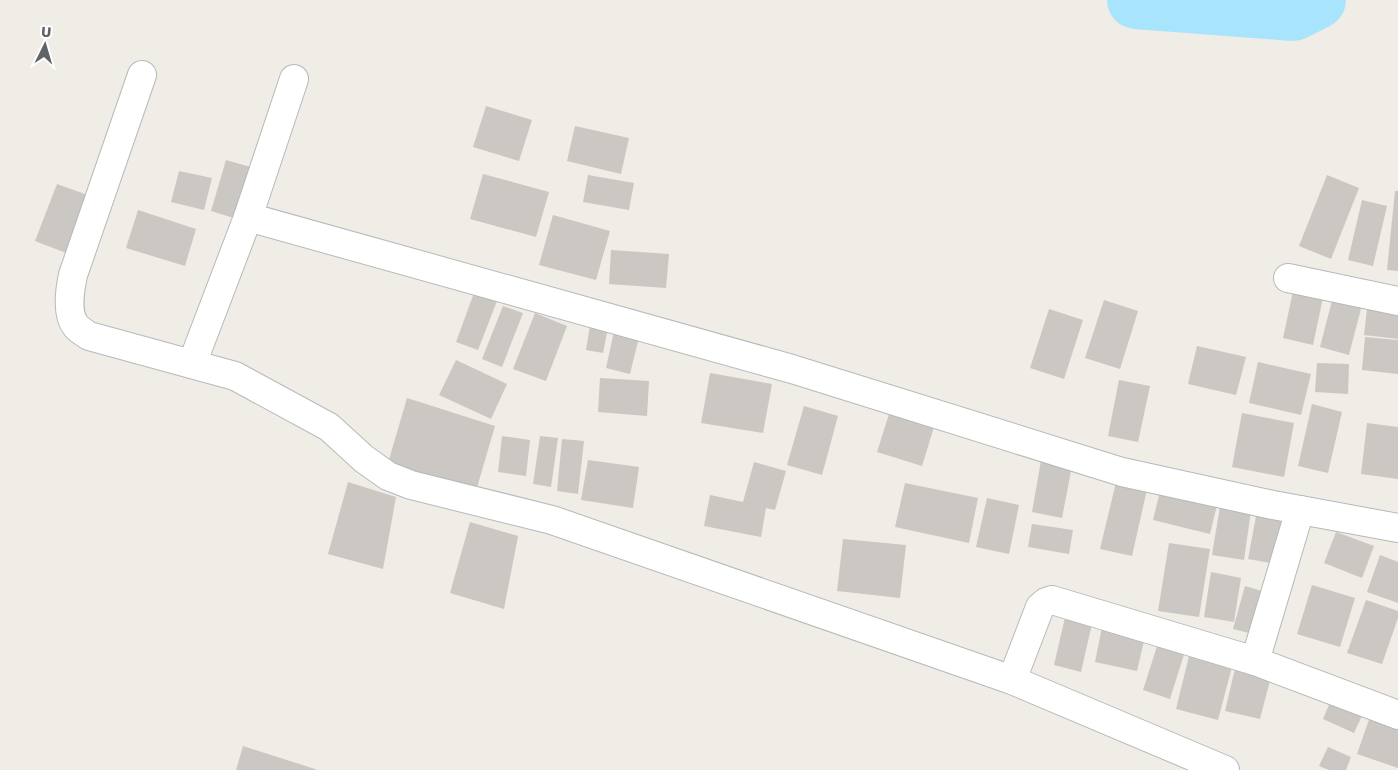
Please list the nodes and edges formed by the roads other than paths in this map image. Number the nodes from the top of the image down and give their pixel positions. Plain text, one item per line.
1 (142, 74) dead end
2 (294, 79) dead end
3 (248, 217) junction
4 (1288, 278) dead end
5 (1398, 301) edge
6 (192, 364) junction
7 (1300, 510) junction
8 (1398, 528) edge
9 (1255, 661) junction
10 (1012, 680) junction
11 (1398, 715) edge
12 (1225, 770) edge

1 - 6 street
2 - 3 street
3 - 6 street
3 - 7 street
4 - 5 street
6 - 10 street
7 - 8 street
7 - 9 street
9 - 10 street
9 - 11 street
10 - 12 street

